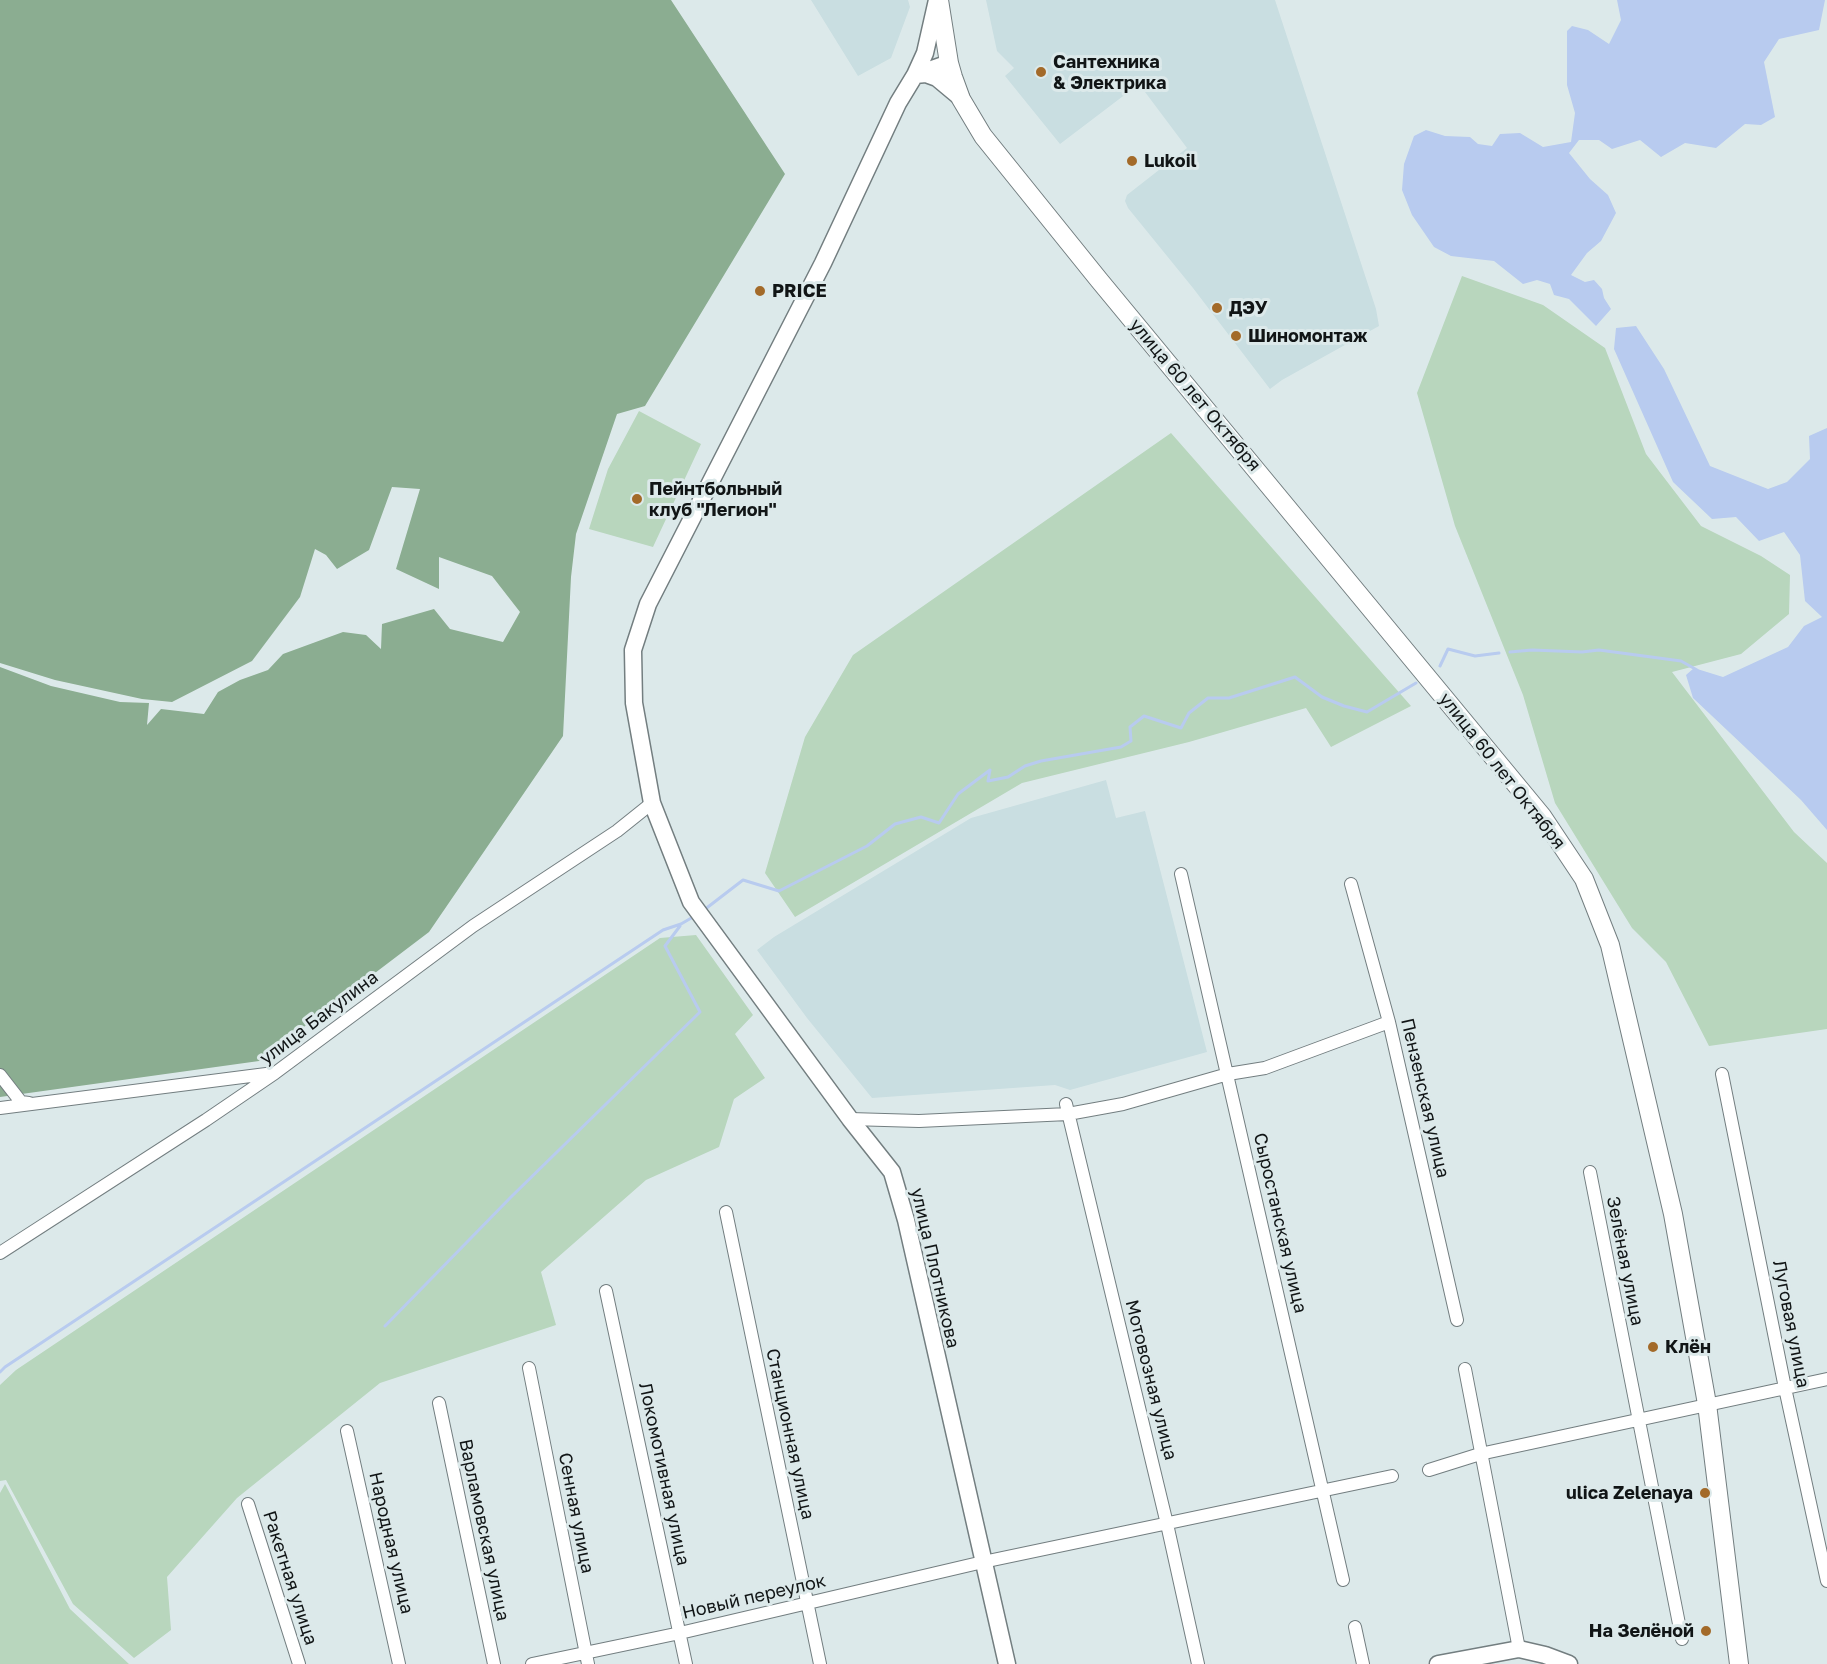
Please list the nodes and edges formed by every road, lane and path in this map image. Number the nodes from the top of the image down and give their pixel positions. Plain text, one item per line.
1 (938, 0) edge
2 (949, 63) junction
3 (915, 75) junction
4 (961, 99) junction
5 (652, 803) junction
6 (1181, 874) dead end
7 (1351, 884) dead end
8 (1389, 1022) junction
9 (275, 1073) junction
10 (1228, 1074) junction
11 (1722, 1074) dead end
12 (0, 1075) edge
13 (29, 1103) junction
14 (0, 1108) edge
15 (1067, 1109) junction
16 (850, 1119) junction
17 (1590, 1173) dead end
18 (726, 1212) dead end
19 (0, 1253) edge
20 (606, 1291) dead end
21 (1457, 1320) dead end
22 (529, 1368) dead end
23 (1465, 1369) dead end
24 (1827, 1379) edge
25 (1785, 1388) junction
26 (438, 1403) dead end
27 (1707, 1404) junction
28 (1637, 1419) junction
29 (347, 1431) dead end
30 (1480, 1454) junction
31 (1429, 1470) dead end
32 (1392, 1476) dead end
33 (1322, 1492) junction
34 (248, 1504) dead end
35 (1167, 1524) junction
36 (982, 1562) junction
37 (1343, 1580) dead end
38 (1827, 1581) edge
39 (807, 1603) junction
40 (1354, 1628) dead end
41 (680, 1633) junction
42 (1682, 1639) dead end
43 (1519, 1649) junction
44 (587, 1658) edge
45 (299, 1664) edge
46 (399, 1664) edge
47 (494, 1664) edge
48 (532, 1664) edge
49 (686, 1664) edge
50 (820, 1664) edge
51 (1007, 1664) edge
52 (1198, 1664) edge
53 (1363, 1664) edge
54 (1438, 1664) edge
55 (1569, 1664) edge
56 (1739, 1664) edge

1 - 2 main road, улица 60 лет Октября
1 - 3 street
2 - 3 street
2 - 4 main road, улица 60 лет Октября
3 - 4 street
3 - 5 street
4 - 27 main road, улица 60 лет Октября
5 - 9 street, улица Бакулина
5 - 16 street, улица Плотникова
6 - 10 street, Сыростанская улица
7 - 8 street, Пензенская улица
8 - 10 street
8 - 21 street, Пензенская улица
9 - 13 street
9 - 19 street, улица Бакулина
10 - 15 street
10 - 33 street, Сыростанская улица
11 - 25 street, Луговая улица
12 - 13 street
13 - 14 street
15 - 16 street
15 - 35 street, Мотовозная улица
16 - 36 street, улица Плотникова
17 - 28 street, Зелёная улица
18 - 39 street, Станционная улица
20 - 41 street, Локомотивная улица
22 - 44 street, Сенная улица
23 - 30 street
24 - 25 street
25 - 27 street
25 - 38 street, Луговая улица
26 - 47 street, Варламовская улица
27 - 28 street
27 - 56 main road, улица 60 лет Октября
28 - 30 street
28 - 42 street, Зелёная улица
29 - 46 street, Народная улица
30 - 31 street
30 - 43 street
32 - 33 street, Новый переулок
33 - 35 street, Новый переулок
33 - 37 street, Сыростанская улица
34 - 45 street, Ракетная улица
35 - 36 street, Новый переулок
35 - 52 street, Мотовозная улица
36 - 39 street, Новый переулок
36 - 51 street, улица Плотникова
39 - 41 street, Новый переулок
39 - 50 street, Станционная улица
40 - 53 street
41 - 44 street, Новый переулок
41 - 49 street, Локомотивная улица
43 - 54 street
43 - 55 street
44 - 48 street, Новый переулок

